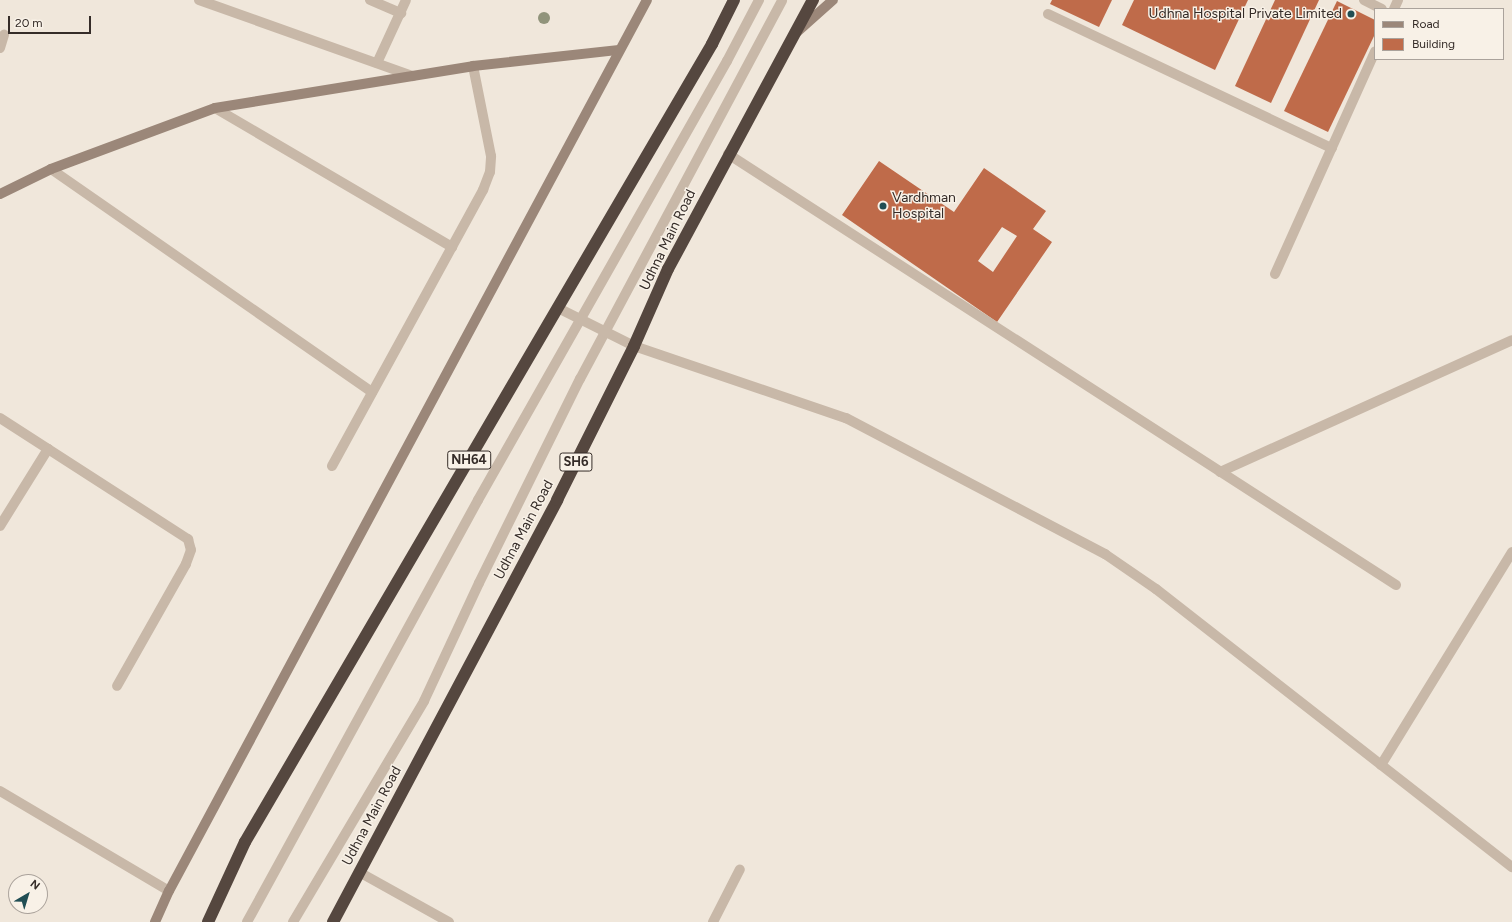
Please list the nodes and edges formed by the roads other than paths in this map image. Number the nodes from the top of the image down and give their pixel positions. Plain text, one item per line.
1 (199, 0) edge
2 (370, 0) edge
3 (406, 0) edge
4 (647, 0) edge
5 (734, 0) edge
6 (759, 0) edge
7 (782, 0) edge
8 (813, 0) edge
9 (833, 0) edge
10 (1364, 0) edge
11 (1380, 8) edge
12 (400, 13) junction
13 (1048, 14) dead end
14 (4, 35) dead end
15 (794, 35) junction
16 (0, 48) edge
17 (619, 50) junction
18 (1374, 52) edge
19 (377, 63) junction
20 (473, 66) junction
21 (413, 76) junction
22 (215, 108) junction
23 (1332, 148) junction
24 (728, 154) junction
25 (51, 169) junction
26 (0, 194) edge
27 (452, 247) junction
28 (1275, 274) dead end
29 (558, 308) junction
30 (580, 320) junction
31 (605, 333) junction
32 (1512, 340) edge
33 (634, 346) junction
34 (372, 392) junction
35 (0, 418) edge
36 (48, 449) junction
37 (332, 466) dead end
38 (1220, 472) junction
39 (0, 526) edge
40 (1512, 552) edge
41 (1396, 585) dead end
42 (117, 686) dead end
43 (1381, 765) junction
44 (0, 791) edge
45 (1512, 867) edge
46 (740, 869) dead end
47 (359, 872) junction
48 (169, 891) junction
49 (155, 922) edge
50 (208, 922) edge
51 (247, 922) edge
52 (293, 922) edge
53 (333, 922) edge
54 (449, 922) edge
55 (713, 922) edge

1 - 19 street
2 - 12 street
3 - 12 street
4 - 17 street
5 - 29 highway, NH64
6 - 30 street
7 - 31 street
8 - 15 highway, Udhna Main Road / SH6
9 - 15 street
10 - 11 street
12 - 19 street
13 - 23 street
14 - 16 street
15 - 24 highway, Udhna Main Road / SH6
17 - 20 street
17 - 48 street
18 - 23 street
19 - 21 street
20 - 21 street
20 - 27 street
21 - 22 street
22 - 25 street
22 - 27 street
23 - 28 street
24 - 33 highway, Udhna Main Road / SH6
24 - 38 street
25 - 26 street
25 - 34 street
27 - 34 street
29 - 30 street
29 - 50 highway, NH64
30 - 31 street
30 - 51 street
31 - 33 street
31 - 52 street
32 - 38 street
33 - 43 street
33 - 47 highway, Udhna Main Road / SH6
34 - 37 street
35 - 36 street
36 - 39 street
36 - 42 street
38 - 41 street
40 - 43 street
43 - 45 street
44 - 48 street
46 - 55 street
47 - 53 highway, Udhna Main Road / SH6
47 - 54 street
48 - 49 street

